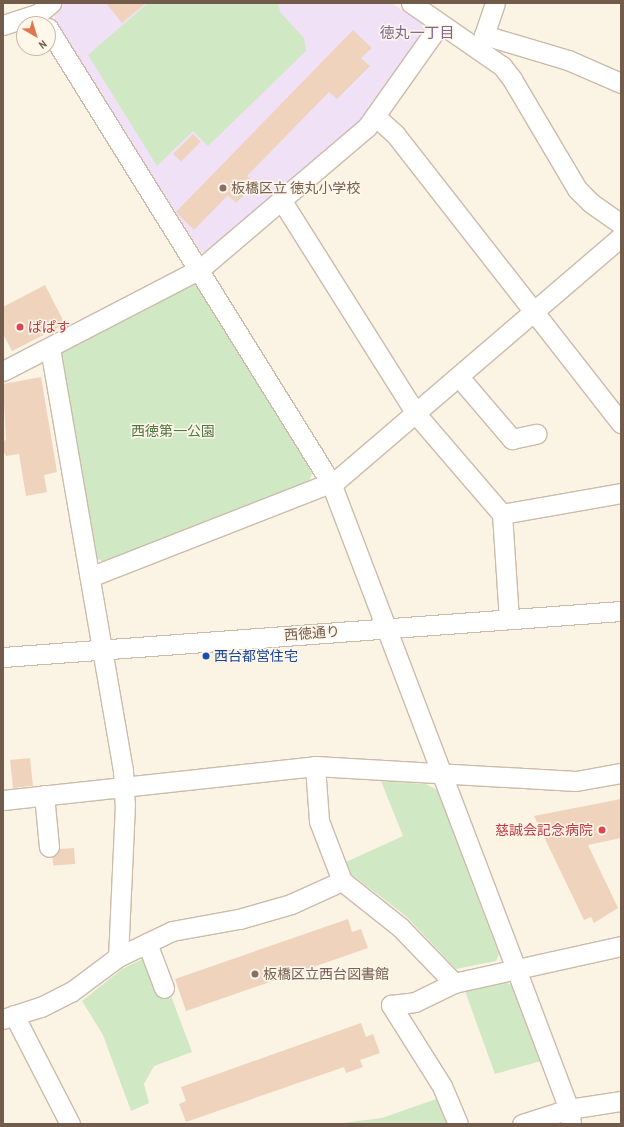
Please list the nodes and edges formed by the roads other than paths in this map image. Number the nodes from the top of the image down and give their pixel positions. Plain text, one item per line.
1 (411, 3) edge
2 (495, 3) edge
3 (16, 23) edge
4 (440, 24) junction
5 (3, 25) edge
6 (56, 33) edge
7 (481, 42) junction
8 (621, 83) edge
9 (375, 116) junction
10 (282, 201) junction
11 (621, 224) edge
12 (621, 237) edge
13 (200, 269) junction
14 (536, 312) junction
15 (50, 348) junction
16 (3, 371) edge
17 (459, 377) junction
18 (416, 414) junction
19 (621, 423) edge
20 (536, 434) dead end
21 (331, 483) junction
22 (621, 494) edge
23 (502, 514) junction
24 (90, 577) junction
25 (621, 611) edge
26 (509, 619) junction
27 (386, 628) junction
28 (103, 648) junction
29 (3, 657) edge
30 (315, 766) junction
31 (621, 773) edge
32 (442, 774) junction
33 (125, 786) junction
34 (44, 795) junction
35 (3, 800) edge
36 (49, 847) dead end
37 (342, 881) junction
38 (147, 943) junction
39 (621, 946) edge
40 (118, 957) junction
41 (516, 969) junction
42 (454, 983) junction
43 (164, 988) dead end
44 (9, 1017) edge
45 (621, 1101) edge
46 (570, 1117) edge
47 (70, 1124) edge
48 (458, 1124) edge
49 (522, 1124) edge

1 - 4 street
2 - 7 street
3 - 5 street
4 - 7 street
4 - 9 street
6 - 13 street
7 - 8 street
7 - 11 street
9 - 10 street
9 - 14 street
10 - 13 street
10 - 18 street
12 - 14 street
13 - 15 street
13 - 21 street
14 - 17 street
14 - 19 street
15 - 16 street
15 - 24 street
17 - 18 street
17 - 20 street
18 - 21 street
18 - 23 street
21 - 24 street
21 - 27 street
22 - 23 street
23 - 26 street
24 - 28 street
25 - 26 street, 西徳通り
26 - 27 street, 西徳通り
27 - 28 street, 西徳通り
27 - 32 street
28 - 29 street, 西徳通り
28 - 33 street
30 - 32 street
30 - 33 street
30 - 37 street
31 - 32 street
32 - 41 street
33 - 34 street
33 - 40 street
34 - 35 street
34 - 36 street
37 - 38 street
37 - 42 street
38 - 40 street
38 - 43 street
39 - 41 street
40 - 44 street
41 - 42 street
41 - 46 street
42 - 48 street
44 - 47 street
45 - 46 street
46 - 49 street

